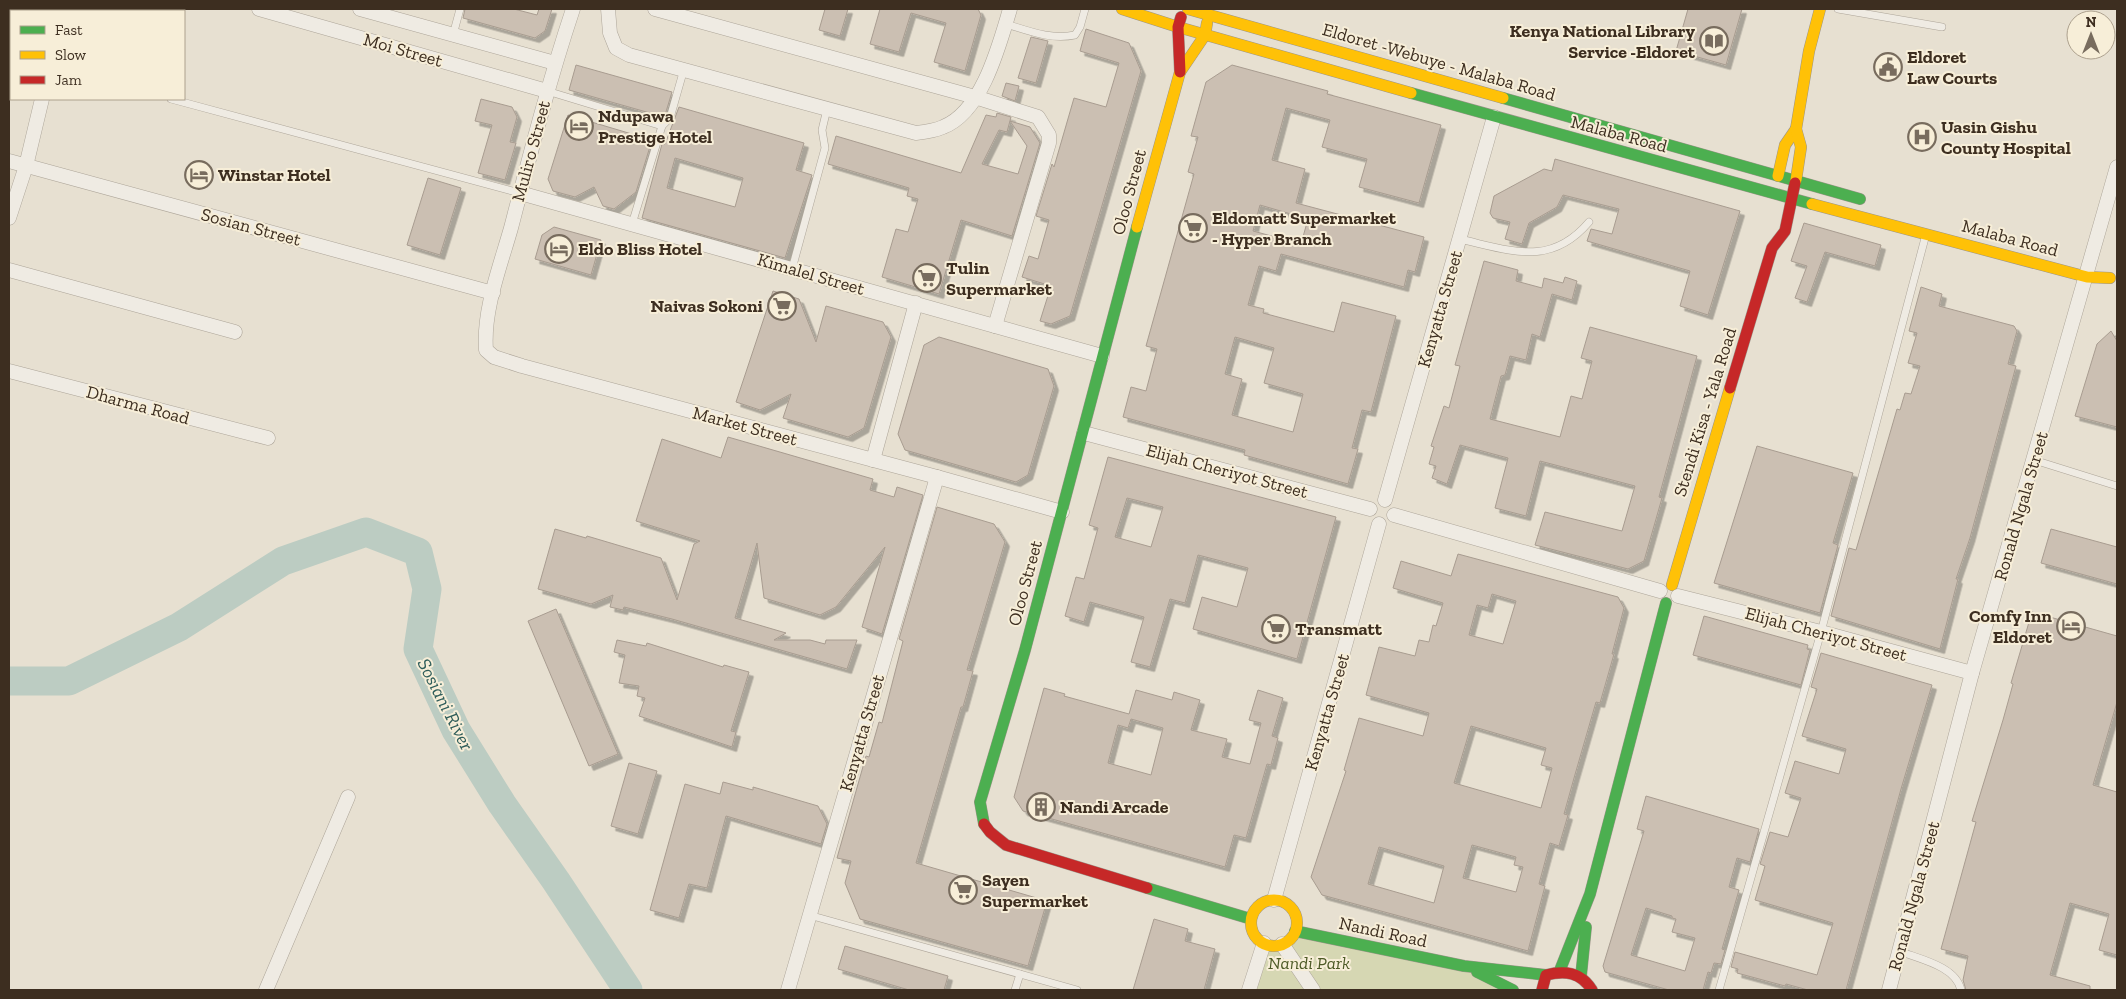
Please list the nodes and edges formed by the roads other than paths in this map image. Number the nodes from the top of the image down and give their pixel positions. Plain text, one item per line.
1 (259, 9) edge
2 (360, 9) edge
3 (460, 9) edge
4 (573, 9) edge
5 (608, 9) edge
6 (655, 9) edge
7 (1010, 9) edge
8 (1085, 9) edge
9 (1122, 9) edge
10 (1183, 9) edge
11 (1188, 9) edge
12 (1820, 9) edge
13 (1838, 9) edge
14 (1209, 12) edge
15 (1006, 24) junction
16 (1178, 27) junction
17 (1942, 27) dead end
18 (453, 34) junction
19 (1204, 34) junction
20 (555, 63) junction
21 (684, 70) junction
22 (1180, 72) junction
23 (547, 91) junction
24 (975, 97) junction
25 (42, 100) edge
26 (175, 100) edge
27 (827, 109) junction
28 (1494, 118) junction
29 (662, 126) junction
30 (1796, 129) junction
31 (9, 161) edge
32 (26, 166) junction
33 (2117, 167) edge
34 (1778, 176) junction
35 (1796, 180) junction
36 (520, 193) junction
37 (1774, 194) junction
38 (1792, 198) junction
39 (1872, 202) dead end
40 (1772, 209) dead end
41 (9, 218) edge
42 (1589, 222) dead end
43 (632, 224) junction
44 (1770, 234) dead end
45 (1926, 234) junction
46 (1459, 239) junction
47 (1772, 248) junction
48 (2052, 256) dead end
49 (792, 269) junction
50 (9, 270) edge
51 (2088, 272) junction
52 (2114, 279) edge
53 (493, 293) junction
54 (916, 304) junction
55 (995, 326) junction
56 (236, 332) dead end
57 (1102, 356) junction
58 (9, 371) edge
59 (1084, 433) junction
60 (268, 438) dead end
61 (873, 460) junction
62 (2034, 460) junction
63 (937, 477) junction
64 (2117, 486) edge
65 (1385, 500) junction
66 (1370, 509) junction
67 (1062, 512) junction
68 (1394, 515) junction
69 (1379, 524) junction
70 (1669, 594) junction
71 (1821, 632) junction
72 (1972, 673) junction
73 (348, 797) dead end
74 (1590, 894) junction
75 (1274, 900) junction
76 (810, 915) junction
77 (1251, 920) junction
78 (1295, 931) junction
79 (1264, 943) junction
80 (1282, 944) junction
81 (1899, 951) junction
82 (1464, 966) junction
83 (1560, 970) junction
84 (1020, 974) junction
85 (1546, 975) junction
86 (1581, 976) junction
87 (266, 990) edge
88 (788, 990) edge
89 (1015, 990) edge
90 (1077, 990) edge
91 (1249, 990) edge
92 (1313, 990) edge
93 (1513, 990) edge
94 (1542, 990) edge
95 (1592, 990) edge
96 (1719, 990) edge
97 (1889, 990) edge
98 (1961, 990) edge

1 - 23 street, Moi Street
2 - 18 street, Moi Street
3 - 18 lane
4 - 20 street, Muliro Street
5 - 21 street
6 - 24 street
7 - 15 street
8 - 15 lane
9 - 16 main road, Malaba Road
10 - 16 main road, Oloo Street
11 - 14 main road, Eldoret -Webuye - Malaba Road
12 - 30 main road
13 - 17 lane
14 - 19 main road, Oloo Street
14 - 34 main road, Eldoret -Webuye - Malaba Road
15 - 24 street
16 - 19 main road, Malaba Road
16 - 22 main road, Oloo Street
18 - 20 street, Moi Street
19 - 22 main road, Oloo Street
19 - 28 main road, Malaba Road
20 - 23 street, Muliro Street
21 - 27 street
21 - 29 lane
22 - 57 main road, Oloo Street
23 - 29 lane
23 - 36 street, Muliro Street
24 - 27 street
24 - 55 street
25 - 32 street
26 - 36 lane
27 - 49 lane
28 - 37 main road, Malaba Road
28 - 46 street, Kenyatta Street
29 - 43 lane
30 - 34 main road
30 - 35 main road, Stendi Kisa - Yala Road
31 - 32 street, Sosian Street
32 - 41 street
32 - 53 street, Sosian Street
33 - 51 street, Ronald Ngala Street
34 - 35 main road, Eldoret -Webuye - Malaba Road
34 - 37 main road
35 - 38 main road, Stendi Kisa - Yala Road
35 - 39 main road
36 - 43 street, Kimalel Street
36 - 53 street, Muliro Street
37 - 38 main road, Malaba Road
37 - 40 main road
38 - 45 main road, Malaba Road
38 - 47 main road, Stendi Kisa - Yala Road
42 - 46 lane
43 - 49 street, Kimalel Street
44 - 47 main road, Stendi Kisa - Yala Road
45 - 51 main road, Malaba Road
45 - 71 lane
46 - 65 street, Kenyatta Street
47 - 70 main road, Stendi Kisa - Yala Road
48 - 51 main road, Malaba Road
49 - 54 street, Kimalel Street
50 - 56 street
51 - 52 main road, Malaba Road
51 - 62 street, Ronald Ngala Street
53 - 61 street, Market Street
54 - 55 street, Kimalel Street
54 - 61 street
55 - 57 street, Kimalel Street
57 - 59 main road, Oloo Street
58 - 60 street, Dharma Road
59 - 66 street, Elijah Cheriyot Street
59 - 67 main road, Oloo Street
61 - 63 street, Market Street
62 - 64 lane
62 - 72 street, Ronald Ngala Street
63 - 67 street, Market Street
63 - 76 street, Kenyatta Street
65 - 66 street
65 - 68 street
66 - 69 street
67 - 77 main road, Oloo Street
68 - 69 street
68 - 70 street, Elijah Cheriyot Street
69 - 75 street, Kenyatta Street
70 - 71 street, Elijah Cheriyot Street
70 - 74 main road, Stendi Kisa - Yala Road
71 - 72 street, Elijah Cheriyot Street
71 - 96 lane
72 - 81 street, Ronald Ngala Street
73 - 87 street
74 - 83 main road, Stendi Kisa - Yala Road
74 - 86 main road, Stendi Kisa - Yala Road
75 - 77 main road
75 - 78 main road
76 - 84 lane
76 - 88 street, Kenyatta Street
77 - 79 main road
78 - 80 main road
78 - 82 main road, Nandi Road
79 - 80 main road
79 - 91 street
80 - 92 street
81 - 97 street, Ronald Ngala Street
81 - 98 lane
82 - 85 main road, Nandi Road
82 - 93 main road, Nandi Road
83 - 85 main road
83 - 86 main road
84 - 89 lane
84 - 90 lane
85 - 94 main road
86 - 95 main road

